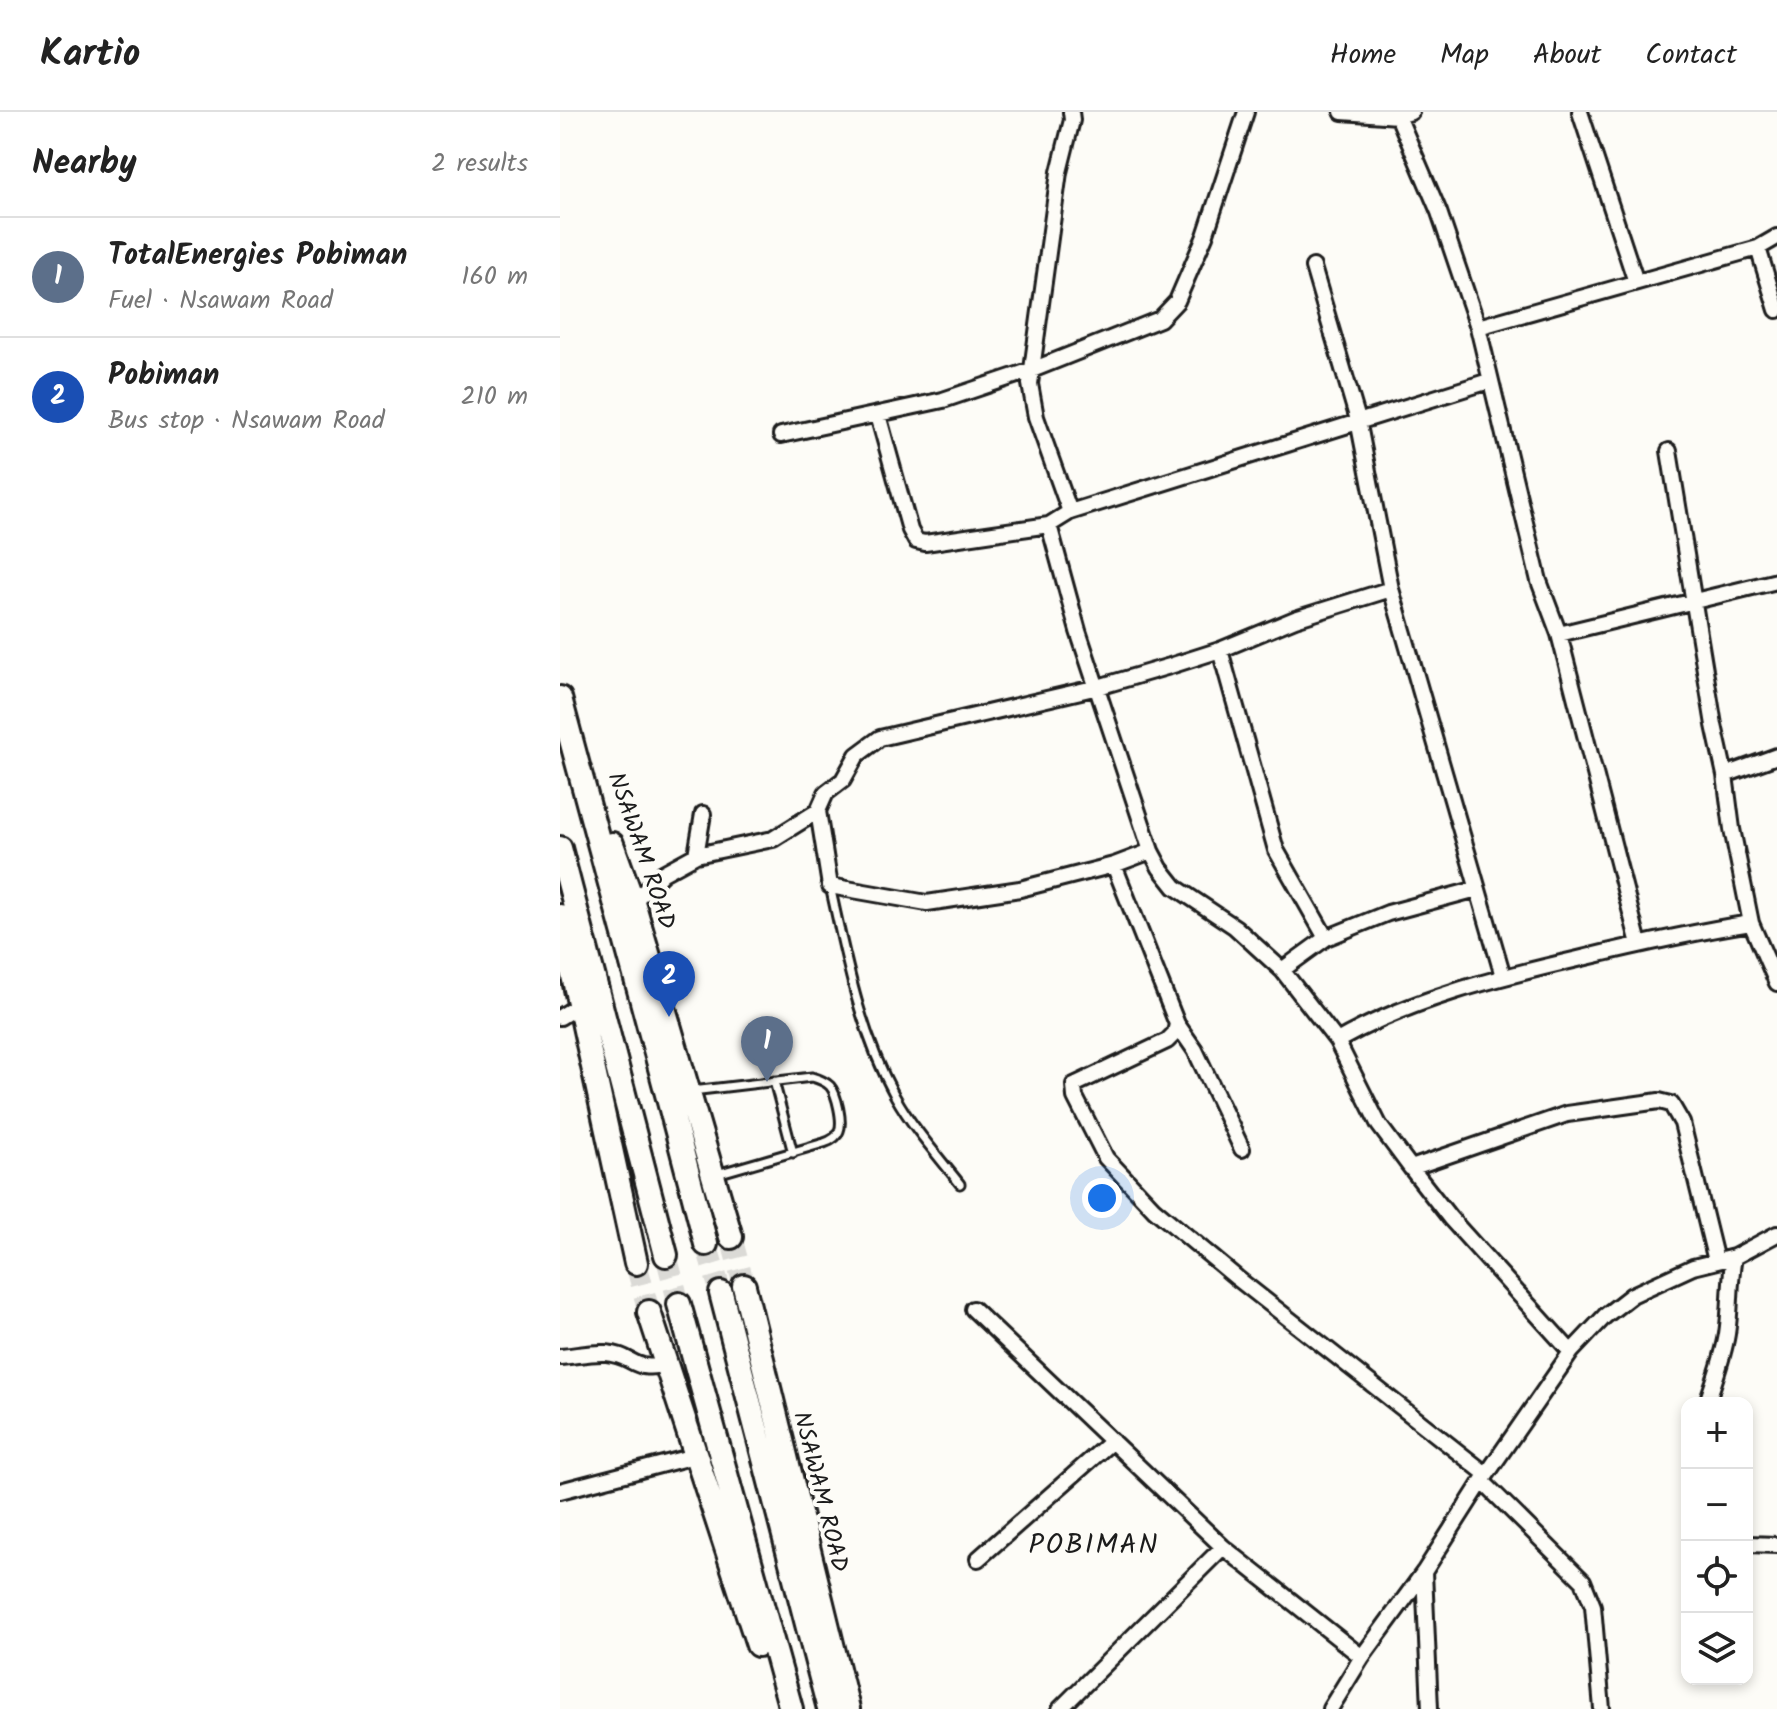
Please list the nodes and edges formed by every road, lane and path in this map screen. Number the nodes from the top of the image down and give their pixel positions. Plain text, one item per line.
1 (1071, 112) edge
2 (1246, 112) edge
3 (1342, 112) edge
4 (1580, 112) edge
5 (1404, 114) edge
6 (1777, 237) edge
7 (1758, 248) junction
8 (1313, 267) dead end
9 (1636, 282) junction
10 (1777, 310) edge
11 (1478, 327) junction
12 (1032, 370) junction
13 (1489, 381) junction
14 (878, 415) junction
15 (1358, 420) junction
16 (781, 435) dead end
17 (1669, 451) dead end
18 (1070, 512) junction
19 (1049, 525) junction
20 (1777, 581) edge
21 (1391, 589) junction
22 (1693, 601) junction
23 (1559, 634) junction
24 (1220, 650) junction
25 (1098, 687) junction
26 (562, 705) edge
27 (1777, 756) edge
28 (1725, 775) junction
29 (818, 811) junction
30 (703, 814) dead end
31 (560, 848) edge
32 (1151, 851) junction
33 (696, 855) junction
34 (1114, 865) junction
35 (830, 886) junction
36 (1477, 889) junction
37 (633, 902) junction
38 (560, 916) edge
39 (1751, 923) junction
40 (1326, 938) junction
41 (1639, 944) junction
42 (1282, 970) junction
43 (1503, 976) junction
44 (1777, 983) edge
45 (581, 1004) junction
46 (560, 1017) edge
47 (1177, 1024) junction
48 (1337, 1041) junction
49 (774, 1081) junction
50 (690, 1091) junction
51 (1242, 1149) dead end
52 (793, 1153) junction
53 (1411, 1168) junction
54 (714, 1175) junction
55 (960, 1184) dead end
56 (1777, 1234) edge
57 (731, 1237) tunnel mouth
58 (706, 1244) tunnel mouth
59 (666, 1255) tunnel mouth
60 (1734, 1257) junction
61 (1716, 1261) junction
62 (636, 1263) tunnel mouth
63 (744, 1286) tunnel mouth
64 (721, 1293) tunnel mouth
65 (679, 1304) tunnel mouth
66 (973, 1309) dead end
67 (649, 1312) tunnel mouth
68 (1571, 1352) junction
69 (560, 1357) edge
70 (667, 1364) junction
71 (1709, 1397) edge
72 (1112, 1441) junction
73 (698, 1455) junction
74 (1484, 1478) junction
75 (560, 1491) edge
76 (1753, 1544) edge
77 (1777, 1545) edge
78 (1223, 1547) junction
79 (978, 1559) dead end
80 (1424, 1572) junction
81 (1362, 1657) junction
82 (778, 1709) edge
83 (791, 1709) edge
84 (829, 1709) edge
85 (848, 1709) edge
86 (1060, 1709) edge
87 (1330, 1709) edge
88 (1430, 1709) edge
89 (1602, 1709) edge

1 - 12 street
2 - 12 street
3 - 5 street
4 - 9 street
5 - 11 street
6 - 7 street
7 - 9 street
7 - 10 street
8 - 15 street
9 - 11 street
11 - 13 street
12 - 14 street
12 - 18 street
13 - 15 street
13 - 23 street
14 - 16 street
14 - 19 street
15 - 18 street
15 - 21 street
17 - 22 street
18 - 19 street
19 - 25 street
20 - 22 street
21 - 24 street
21 - 36 street
22 - 23 street
22 - 28 street
23 - 41 street
24 - 25 street
24 - 40 street
25 - 29 street
25 - 32 street
26 - 37 highway, NSAWAM ROAD
26 - 58 highway, NSAWAM ROAD
27 - 28 street
28 - 39 street
29 - 33 street
29 - 35 street
30 - 33 street
31 - 59 highway
32 - 34 street
32 - 42 street
33 - 37 street
34 - 35 street
34 - 47 street
35 - 55 lane
36 - 40 street
36 - 43 street
37 - 50 highway, NSAWAM ROAD
38 - 45 highway
39 - 41 street
39 - 44 street
40 - 42 street
41 - 43 street
42 - 48 street
43 - 48 street
45 - 46 street
45 - 62 highway
47 - 51 street
47 - 74 street
48 - 53 street
49 - 50 lane
49 - 52 lane
49 - 52 lane
50 - 54 highway, NSAWAM ROAD
52 - 54 lane
53 - 61 street
53 - 68 street
54 - 57 highway, NSAWAM ROAD
56 - 60 street
60 - 61 street
60 - 71 street
61 - 68 street
63 - 85 highway, NSAWAM ROAD
64 - 84 highway, NSAWAM ROAD
65 - 83 highway
66 - 72 street
67 - 70 highway
68 - 74 street
69 - 70 street
70 - 73 highway
72 - 78 street
72 - 79 street
73 - 75 street
73 - 82 highway
74 - 80 street
74 - 89 street
76 - 77 street
78 - 81 street
78 - 86 street
80 - 81 street
80 - 88 street
81 - 87 street

